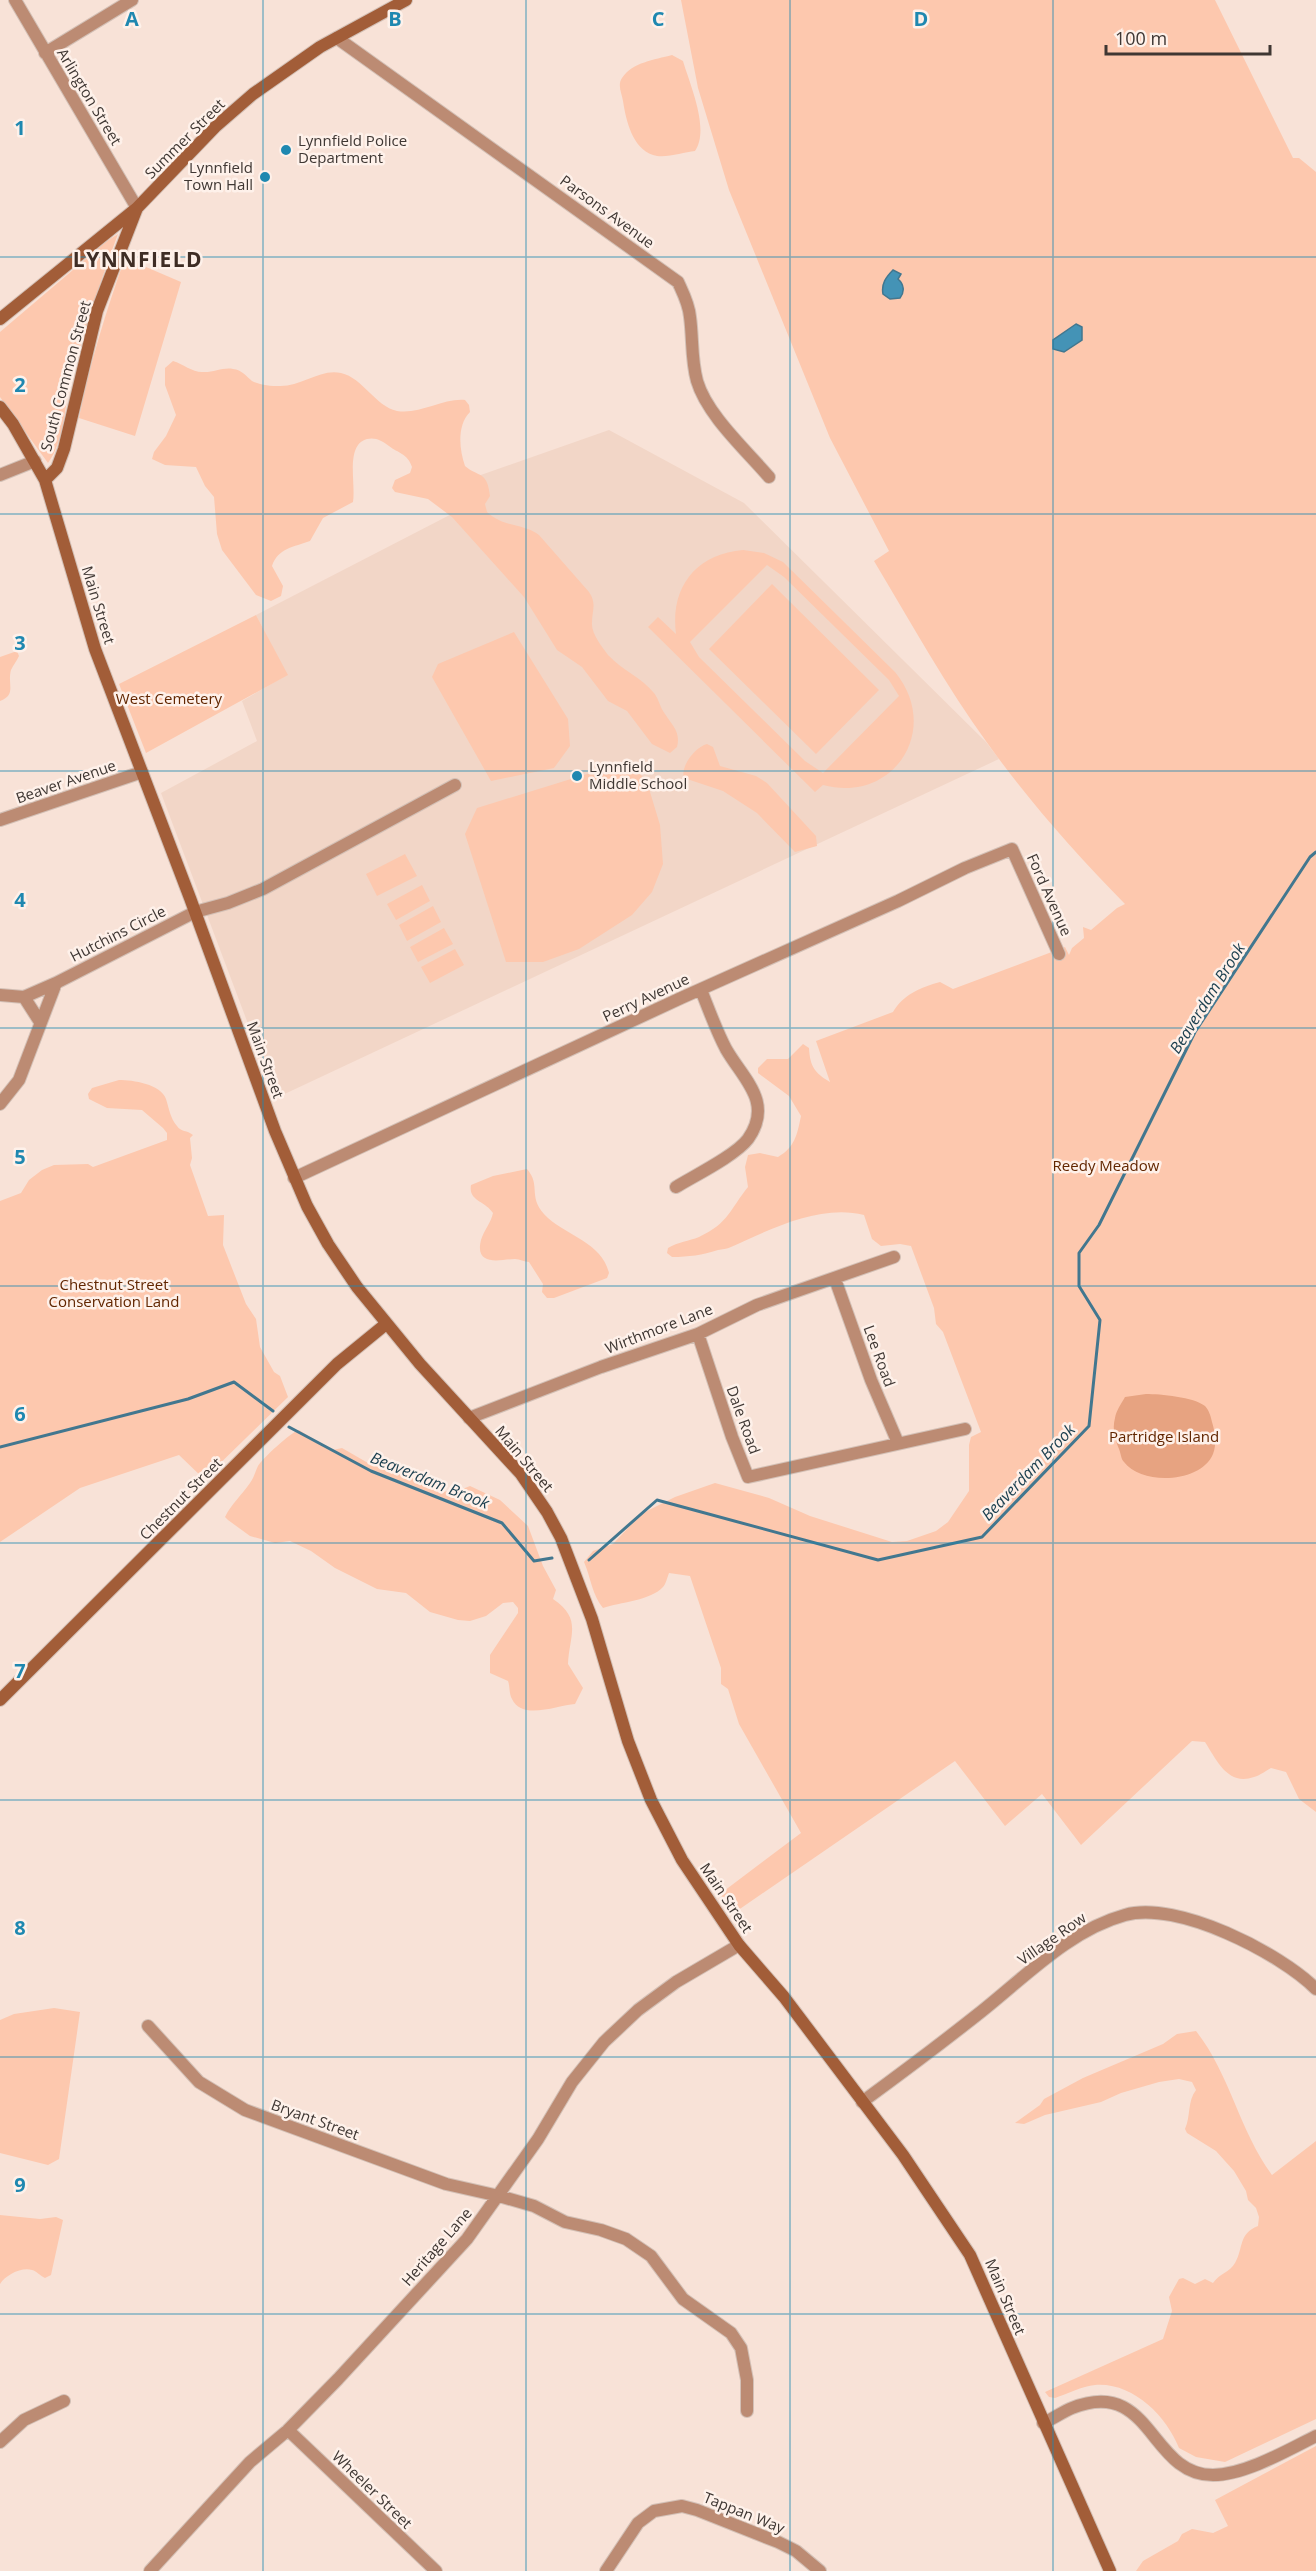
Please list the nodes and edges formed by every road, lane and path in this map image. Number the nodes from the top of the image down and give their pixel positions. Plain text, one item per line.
1 (15, 0) edge
2 (132, 0) edge
3 (406, 0) edge
4 (337, 38) junction
5 (45, 53) junction
6 (137, 208) junction
7 (0, 319) edge
8 (0, 407) edge
9 (35, 461) junction
10 (0, 475) edge
11 (769, 477) dead end
12 (45, 480) junction
13 (142, 772) junction
14 (455, 785) dead end
15 (0, 820) edge
16 (1012, 849) joint
17 (195, 912) junction
18 (1059, 954) dead end
19 (56, 983) junction
20 (701, 990) junction
21 (0, 995) edge
22 (24, 997) junction
23 (40, 1022) junction
24 (0, 1104) edge
25 (294, 1178) junction
26 (676, 1187) dead end
27 (894, 1257) dead end
28 (835, 1279) junction
29 (386, 1324) junction
30 (698, 1334) junction
31 (470, 1418) junction
32 (965, 1429) dead end
33 (897, 1443) junction
34 (0, 1701) edge
35 (739, 1945) junction
36 (1316, 1989) edge
37 (148, 2026) dead end
38 (862, 2102) junction
39 (500, 2196) junction
40 (64, 2401) dead end
41 (747, 2411) dead end
42 (1043, 2423) junction
43 (288, 2430) junction
44 (1316, 2436) edge
45 (0, 2442) edge
46 (150, 2571) edge
47 (436, 2571) edge
48 (606, 2571) edge
49 (820, 2571) edge
50 (1110, 2571) edge

1 - 5 street, Arlington Street
2 - 5 street
3 - 4 street, Summer Street
4 - 6 street, Summer Street
4 - 11 street, Parsons Avenue
5 - 6 street, Arlington Street
6 - 7 street, Summer Street
6 - 12 street, South Common Street
8 - 9 street, Main Street
9 - 10 street
9 - 12 street, Main Street
12 - 13 street, Main Street
13 - 15 street, Beaver Avenue
13 - 17 street, Main Street
14 - 17 street
16 - 18 street, Ford Avenue
16 - 20 street, Perry Avenue
17 - 19 street, Hutchins Circle
17 - 25 street, Main Street
19 - 22 street, Hutchins Circle
19 - 23 street
20 - 25 street, Perry Avenue
20 - 26 street
21 - 22 street, Hutchins Circle
22 - 23 street
23 - 24 street
25 - 29 street, Main Street
27 - 28 street, Wirthmore Lane
28 - 30 street, Wirthmore Lane
28 - 33 street, Lee Road
29 - 31 street, Main Street
29 - 34 street, Chestnut Street
30 - 31 street, Wirthmore Lane
30 - 33 street, Dale Road
31 - 35 street, Main Street
32 - 33 street
35 - 38 street, Main Street
35 - 39 street, Heritage Lane
36 - 38 street, Village Row
37 - 39 street, Bryant Street
38 - 42 street, Main Street
39 - 41 street, Bryant Street
39 - 43 street, Heritage Lane
40 - 45 street
42 - 44 street
42 - 50 street, Main Street
43 - 46 street, Heritage Lane
43 - 47 street, Wheeler Street
48 - 49 street, Tappan Way

